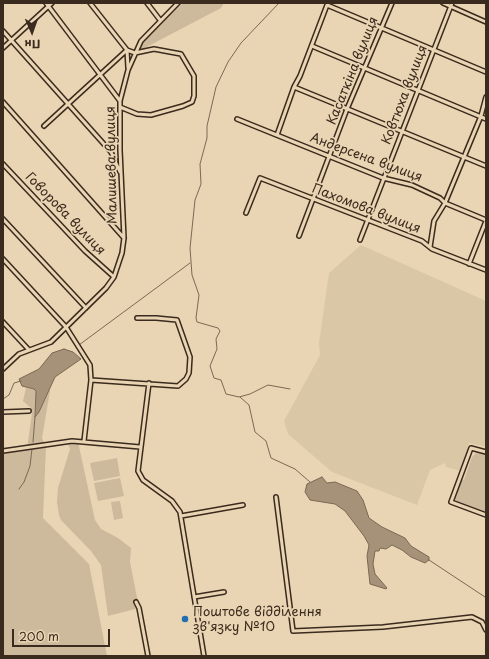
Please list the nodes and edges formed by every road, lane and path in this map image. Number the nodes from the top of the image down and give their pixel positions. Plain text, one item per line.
1 (52, 3) edge
2 (90, 3) edge
3 (147, 3) edge
4 (178, 3) edge
5 (392, 3) edge
6 (443, 3) edge
7 (47, 4) edge
8 (452, 5) edge
9 (160, 20) junction
10 (486, 22) edge
11 (380, 29) junction
12 (3, 31) edge
13 (11, 40) junction
14 (312, 46) junction
15 (3, 48) edge
16 (127, 50) junction
17 (433, 50) junction
18 (135, 53) junction
19 (365, 69) junction
20 (128, 70) junction
21 (486, 72) edge
22 (100, 75) junction
23 (294, 87) junction
24 (419, 91) junction
25 (486, 96) edge
26 (120, 101) junction
27 (3, 102) edge
28 (67, 104) junction
29 (120, 107) junction
30 (347, 109) junction
31 (481, 116) junction
32 (237, 119) dead end
33 (486, 119) edge
34 (44, 126) dead end
35 (402, 131) junction
36 (277, 136) junction
37 (120, 150) junction
38 (111, 152) junction
39 (464, 156) junction
40 (330, 157) junction
41 (3, 164) edge
42 (486, 166) edge
43 (121, 175) junction
44 (383, 178) junction
45 (314, 200) junction
46 (445, 203) junction
47 (246, 212) dead end
48 (3, 219) edge
49 (367, 221) junction
50 (486, 221) edge
51 (124, 224) junction
52 (117, 229) junction
53 (299, 236) dead end
54 (124, 238) junction
55 (360, 240) dead end
56 (430, 247) junction
57 (3, 259) edge
58 (469, 264) junction
59 (486, 270) edge
60 (114, 277) junction
61 (86, 308) junction
62 (137, 318) dead end
63 (3, 322) edge
64 (66, 328) junction
65 (28, 350) junction
66 (3, 361) edge
67 (7, 365) junction
68 (3, 369) edge
69 (91, 380) junction
70 (148, 383) junction
71 (29, 411) dead end
72 (3, 412) edge
73 (84, 441) junction
74 (140, 447) junction
75 (3, 451) edge
76 (486, 452) edge
77 (276, 496) dead end
78 (242, 506) dead end
79 (486, 515) edge
80 (181, 516) junction
81 (224, 592) dead end
82 (194, 597) junction
83 (136, 602) dead end
84 (486, 630) edge
85 (148, 656) edge
86 (204, 656) edge

1 - 7 street
2 - 16 street
3 - 9 street
4 - 9 street, Малишева вулиця
5 - 11 street, Касаткіна вулиця
6 - 8 street
7 - 13 street
7 - 22 street
8 - 10 street
8 - 17 street, Ковтюха вулиця
9 - 18 street, Малишева вулиця
11 - 14 street
11 - 17 street
11 - 19 street, Касаткіна вулиця
12 - 13 street
13 - 15 street
13 - 28 street
14 - 19 street
14 - 23 street
16 - 18 street
16 - 20 street
16 - 22 street
17 - 21 street
17 - 24 street, Ковтюха вулиця
18 - 20 street, Малишева вулиця
18 - 29 street
19 - 24 street
19 - 30 street, Касаткіна вулиця
20 - 26 street, Малишева вулиця
22 - 26 street
22 - 28 street
23 - 30 street
23 - 36 street
24 - 31 street
24 - 35 street, Ковтюха вулиця
25 - 31 street
26 - 29 street, Малишева вулиця
27 - 52 street
28 - 34 street
28 - 38 street
29 - 37 street, Малишева вулиця
30 - 35 street
30 - 40 street, Касаткіна вулиця
31 - 33 street
31 - 39 street
32 - 36 street, Андерсена вулиця
35 - 39 street
35 - 44 street, Ковтюха вулиця
36 - 40 street, Андерсена вулиця
37 - 38 street
37 - 43 street, Малишева вулиця
38 - 43 street
39 - 42 street
39 - 46 street
40 - 44 street, Андерсена вулиця
40 - 45 street, Касаткіна вулиця
41 - 60 street, Говорова вулиця
43 - 51 street, Малишева вулиця
44 - 46 street, Андерсена вулиця
44 - 49 street, Ковтюха вулиця
45 - 47 street, Пахомова вулиця
45 - 49 street, Пахомова вулиця
45 - 53 street, Касаткіна вулиця
46 - 50 street, Андерсена вулиця
46 - 56 street
48 - 61 street
49 - 55 street, Ковтюха вулиця
49 - 56 street, Пахомова вулиця
50 - 58 street
51 - 52 street
51 - 54 street, Малишева вулиця
52 - 54 street
54 - 60 street, Малишева вулиця
56 - 58 street, Пахомова вулиця
57 - 64 street
58 - 59 street, Пахомова вулиця
60 - 61 street
61 - 64 street
62 - 70 street
63 - 65 street
64 - 65 street
64 - 69 street
65 - 67 street
66 - 67 street
67 - 68 street
69 - 70 street
69 - 73 street
70 - 74 street
71 - 72 street
73 - 74 street
73 - 75 street
74 - 80 street
76 - 79 street
77 - 84 street
78 - 80 street
80 - 82 street
81 - 82 street
82 - 86 street
83 - 85 street

